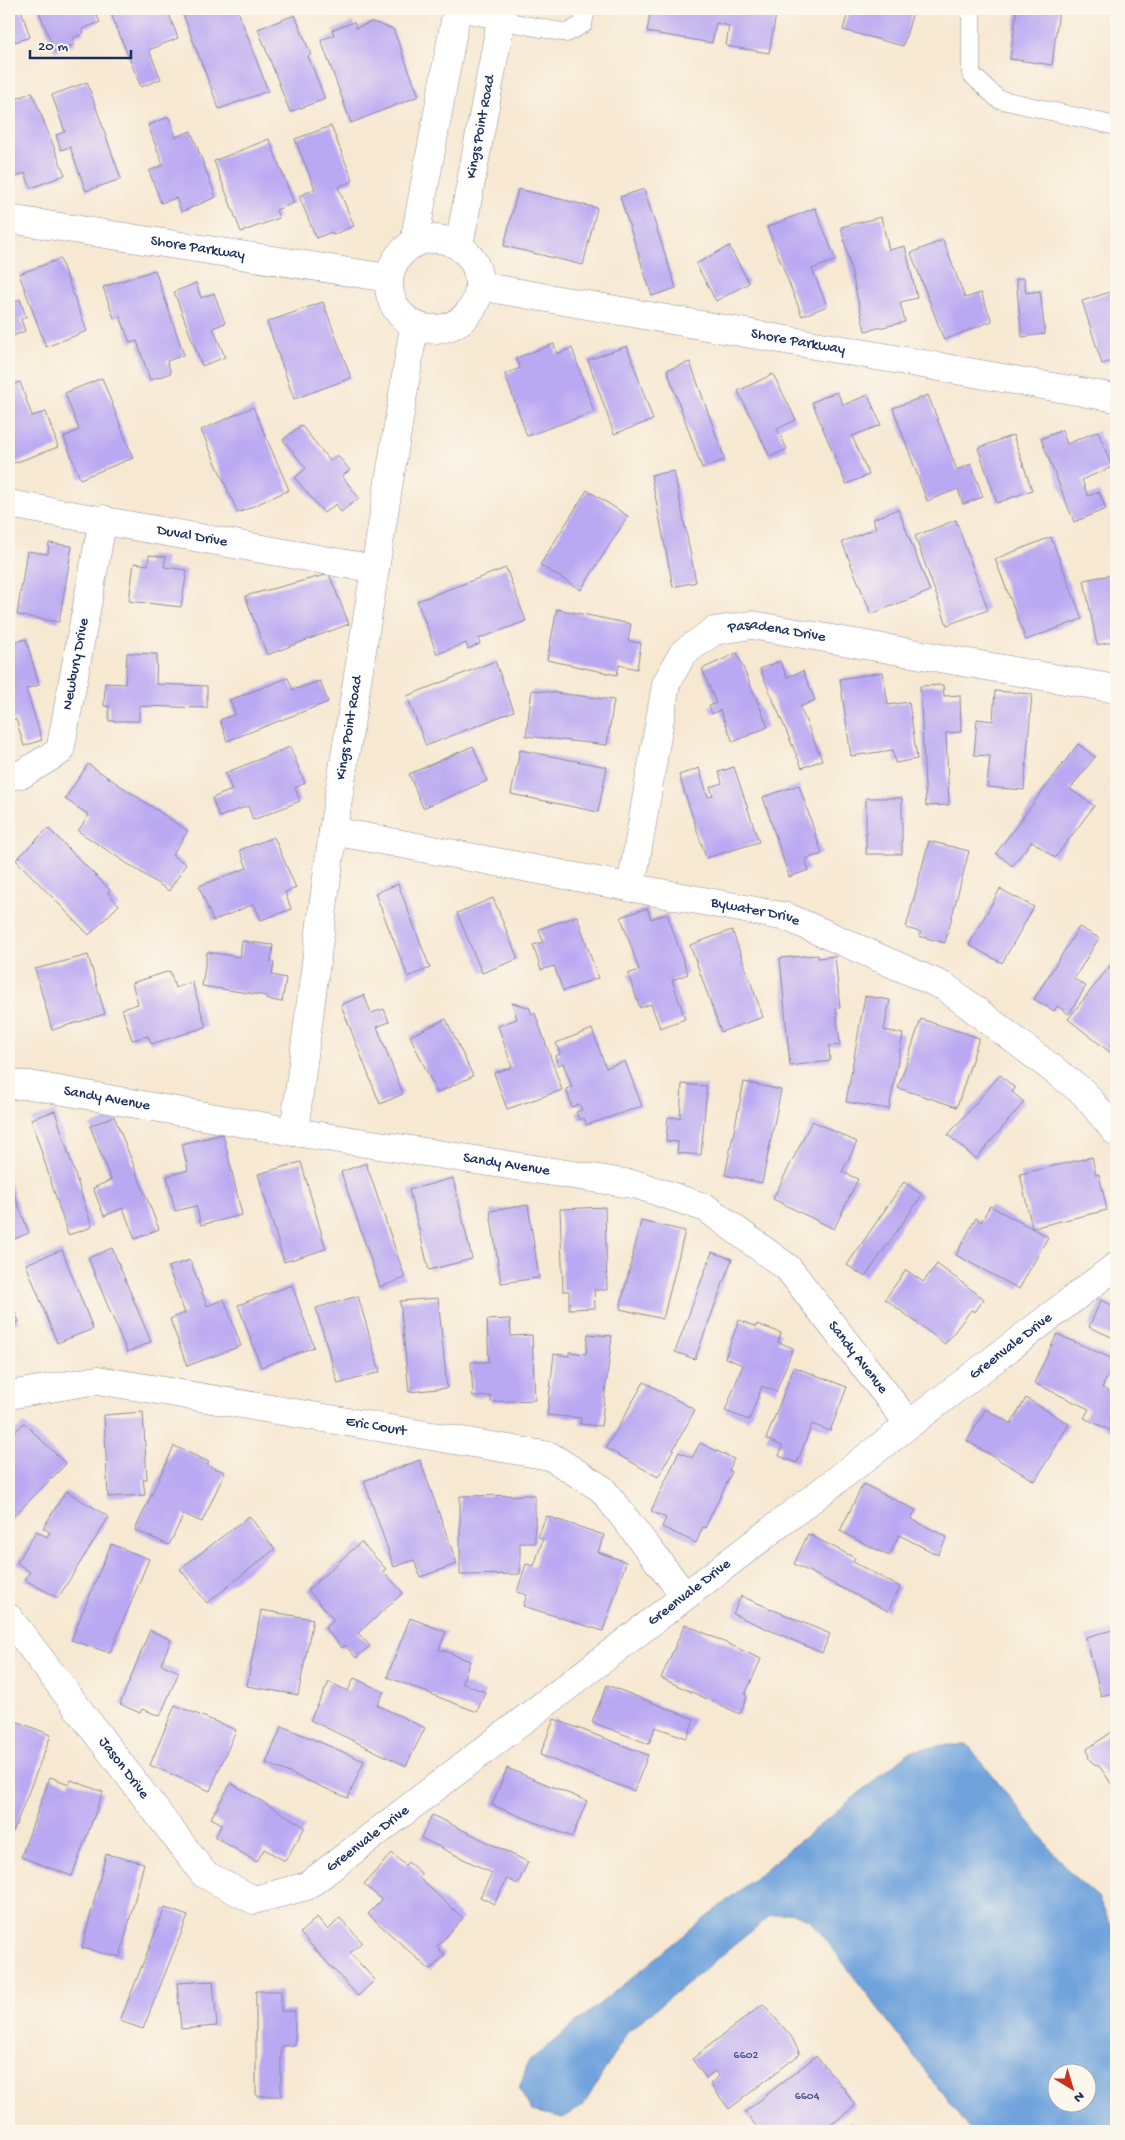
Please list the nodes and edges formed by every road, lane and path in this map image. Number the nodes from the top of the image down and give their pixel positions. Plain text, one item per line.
1 (586, 9) edge
2 (971, 9) edge
3 (450, 10) edge
4 (502, 15) edge
5 (1116, 126) edge
6 (9, 219) edge
7 (414, 243) junction
8 (459, 246) junction
9 (388, 278) junction
10 (480, 286) junction
11 (414, 326) junction
12 (1116, 398) edge
13 (9, 504) edge
14 (103, 520) junction
15 (375, 569) junction
16 (1116, 690) edge
17 (9, 776) edge
18 (333, 831) junction
19 (631, 888) junction
20 (9, 1085) edge
21 (294, 1132) junction
22 (1116, 1132) edge
23 (1116, 1266) edge
24 (9, 1396) edge
25 (909, 1424) junction
26 (685, 1596) junction
27 (9, 1618) edge
28 (254, 1900) joint

1 - 4 lane
2 - 5 lane
3 - 4 lane
3 - 7 street
4 - 8 street, Kings Point Road
6 - 9 street, Shore Parkway
7 - 8 street
7 - 9 street
8 - 10 street
9 - 11 street
10 - 11 street
10 - 12 street, Shore Parkway
11 - 15 street, Kings Point Road
13 - 14 street, Duval Drive
14 - 15 street, Duval Drive
14 - 17 street, Newbury Drive
15 - 18 street, Kings Point Road
16 - 19 street, Pasadena Drive
18 - 19 street, Bywater Drive
18 - 21 street, Kings Point Road
19 - 22 street, Bywater Drive
20 - 21 street, Sandy Avenue
21 - 25 street, Sandy Avenue
23 - 25 street, Greenvale Drive
24 - 26 street, Eric Court
25 - 26 street, Greenvale Drive
26 - 28 street, Greenvale Drive
27 - 28 street, Jason Drive

